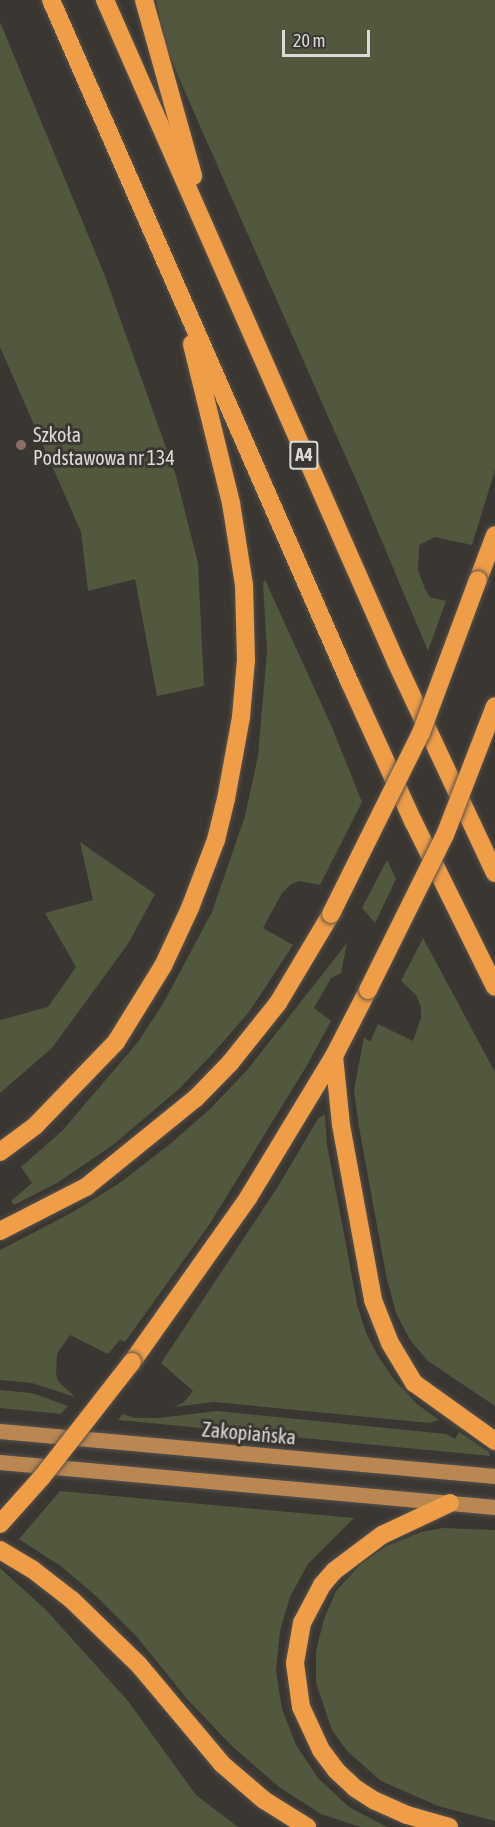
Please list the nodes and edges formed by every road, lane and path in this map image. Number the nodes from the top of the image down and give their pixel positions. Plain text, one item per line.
1 (51, 0) edge
2 (105, 0) edge
3 (144, 0) edge
4 (212, 244) junction
5 (180, 296) junction
6 (495, 535) edge
7 (495, 706) edge
8 (495, 873) edge
9 (495, 987) edge
10 (334, 1056) junction
11 (0, 1152) edge
12 (0, 1232) edge
13 (0, 1431) edge
14 (495, 1441) edge
15 (0, 1462) edge
16 (495, 1476) edge
17 (450, 1503) junction
18 (495, 1507) edge
19 (0, 1524) edge
20 (0, 1550) edge
21 (307, 1827) edge
22 (449, 1827) edge

1 - 5 highway
2 - 4 highway, A4
3 - 4 highway
4 - 8 highway, A4
5 - 9 highway
5 - 11 highway
6 - 12 highway, bridge
7 - 10 highway, bridge
10 - 14 highway
10 - 19 highway, bridge
13 - 16 main road, Zakopiańska
15 - 17 main road
17 - 18 main road
17 - 22 highway
20 - 21 highway

